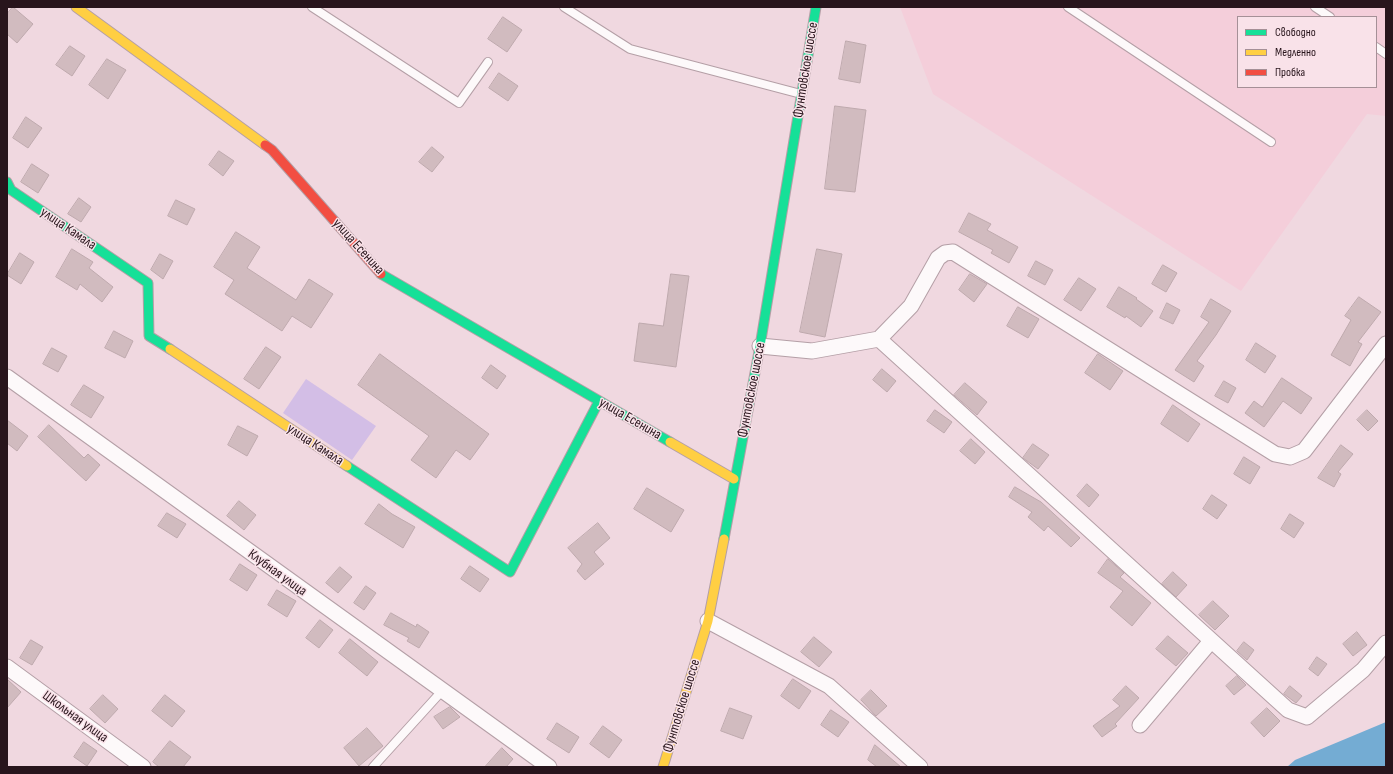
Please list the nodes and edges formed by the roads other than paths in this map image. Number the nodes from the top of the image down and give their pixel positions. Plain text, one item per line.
1 (76, 7) edge
2 (94, 7) edge
3 (312, 7) edge
4 (564, 7) edge
5 (816, 7) edge
6 (1068, 7) edge
7 (1315, 7) edge
8 (88, 16) junction
9 (1328, 16) edge
10 (1377, 48) edge
11 (1386, 54) edge
12 (488, 62) dead end
13 (802, 94) junction
14 (1271, 142) dead end
15 (7, 182) edge
16 (879, 339) junction
17 (1386, 344) edge
18 (760, 346) junction
19 (7, 377) edge
20 (599, 401) junction
21 (734, 479) junction
22 (708, 621) junction
23 (1211, 640) junction
24 (1386, 644) edge
25 (7, 667) edge
26 (442, 691) junction
27 (1140, 725) dead end
28 (143, 767) edge
29 (373, 767) edge
30 (549, 767) edge
31 (663, 767) edge
32 (920, 767) edge

1 - 8 street, улица Есенина
2 - 8 lane
3 - 12 lane
4 - 13 lane
5 - 13 street, Фунтовское шоссе
6 - 14 lane
7 - 9 lane
8 - 20 street, улица Есенина
10 - 11 lane
13 - 18 street, Фунтовское шоссе
15 - 20 street, улица Камала
16 - 17 street
16 - 18 street
16 - 23 street
18 - 21 street, Фунтовское шоссе
19 - 26 street, Клубная улица
20 - 21 street, улица Есенина
21 - 22 street, Фунтовское шоссе
22 - 31 street, Фунтовское шоссе
22 - 32 street
23 - 24 street
23 - 27 street
25 - 28 street, Школьная улица
26 - 29 lane
26 - 30 street, Клубная улица

